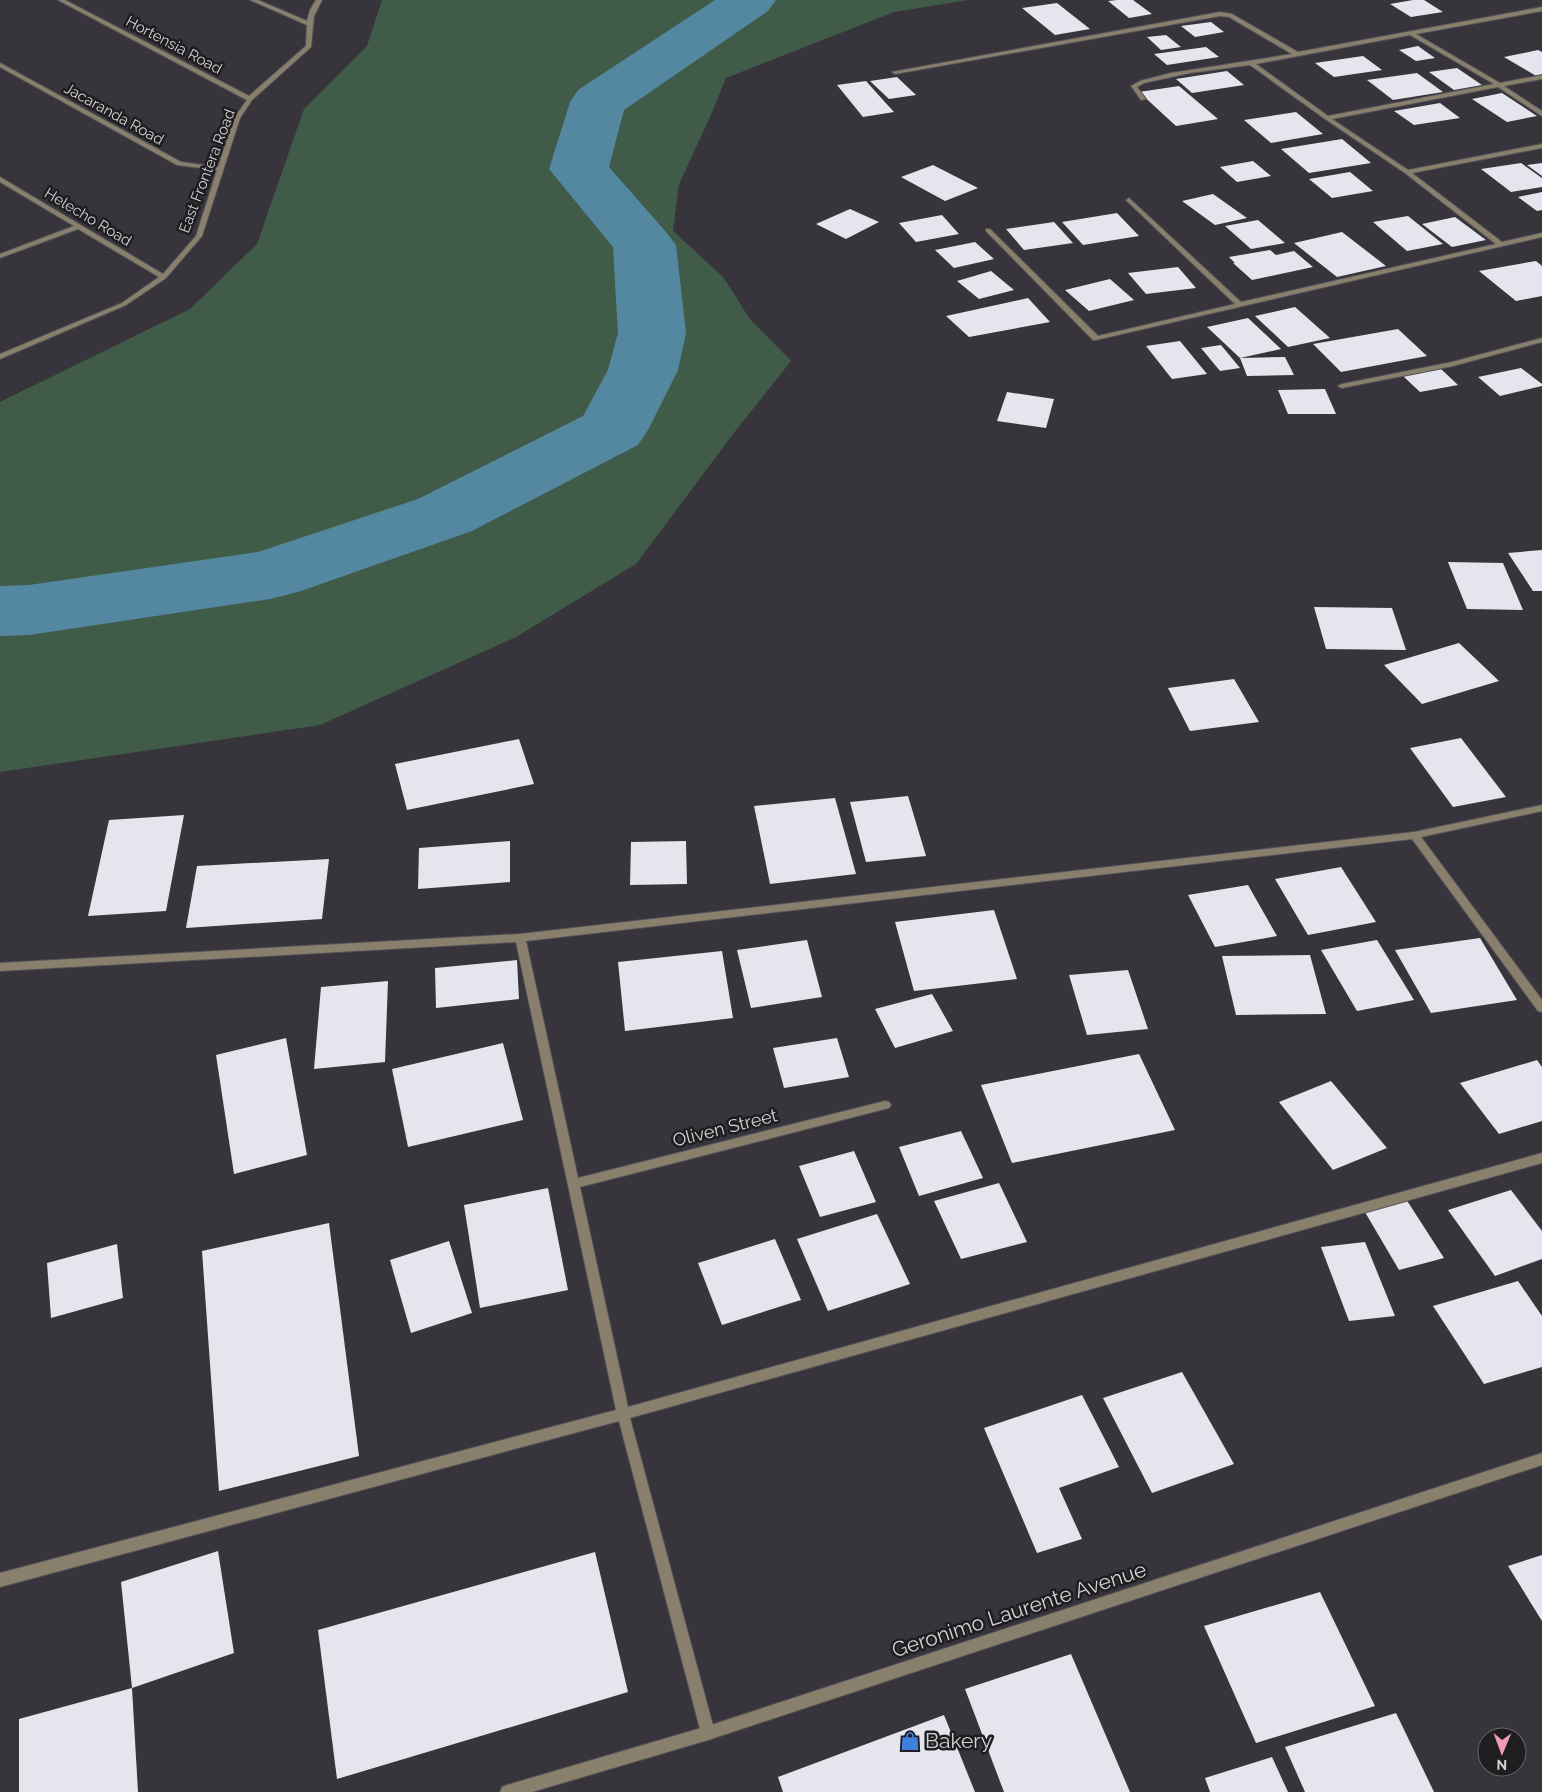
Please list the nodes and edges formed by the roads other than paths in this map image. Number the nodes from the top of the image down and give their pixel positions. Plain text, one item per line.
1 (61, 0) edge
2 (253, 0) edge
3 (319, 0) edge
4 (1542, 9) edge
5 (310, 24) junction
6 (1410, 33) junction
7 (1297, 54) junction
8 (1251, 63) junction
9 (0, 65) edge
10 (895, 72) dead end
11 (1542, 77) edge
12 (1499, 85) junction
13 (1143, 98) dead end
14 (250, 99) junction
15 (1542, 114) edge
16 (1327, 118) junction
17 (1542, 146) edge
18 (221, 169) junction
19 (1407, 172) junction
20 (0, 179) edge
21 (1129, 200) dead end
22 (79, 226) junction
23 (988, 230) dead end
24 (1542, 235) edge
25 (1500, 244) junction
26 (0, 256) edge
27 (164, 277) junction
28 (1240, 305) junction
29 (1542, 340) edge
30 (0, 357) edge
31 (1342, 386) dead end
32 (1542, 808) edge
33 (1414, 834) junction
34 (520, 938) junction
35 (0, 967) edge
36 (1542, 1008) edge
37 (885, 1105) dead end
38 (1542, 1158) edge
39 (573, 1184) junction
40 (623, 1414) junction
41 (1542, 1459) edge
42 (0, 1580) edge
43 (708, 1733) junction
44 (507, 1792) edge

1 - 14 street, Hortensia Road
2 - 5 street
3 - 5 street, East Frontera Road
4 - 6 street
5 - 14 street, East Frontera Road
6 - 7 street
6 - 12 street
7 - 8 street
7 - 10 street
8 - 13 street
8 - 16 street
9 - 18 street, Jacaranda Road
11 - 12 street
12 - 15 street
12 - 16 street
14 - 18 street, East Frontera Road
16 - 19 street
17 - 19 street
18 - 27 street, East Frontera Road
19 - 25 street
20 - 22 street, Helecho Road
21 - 28 street
22 - 26 street
22 - 27 street, Helecho Road
23 - 28 street
24 - 25 street
25 - 28 street
27 - 30 street, East Frontera Road
29 - 31 street
32 - 33 street
33 - 34 street
33 - 36 street
34 - 35 street
34 - 39 street
37 - 39 street, Oliven Street
38 - 40 street
39 - 40 street
40 - 42 street
40 - 43 street
41 - 43 street, Geronimo Laurente Avenue
43 - 44 street, Geronimo Laurente Avenue

